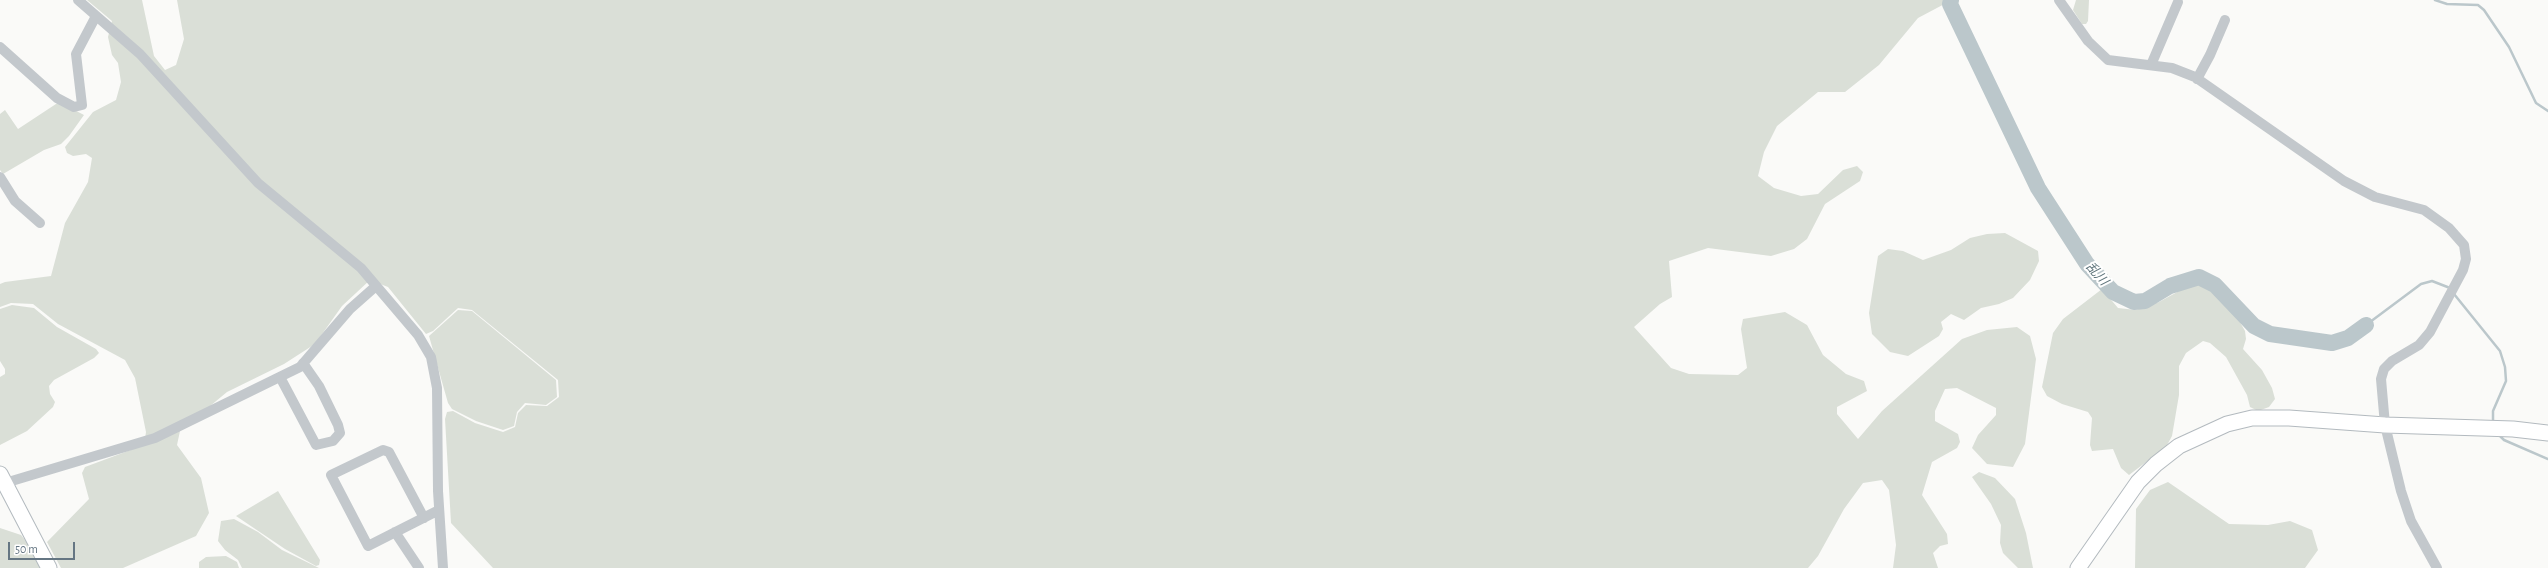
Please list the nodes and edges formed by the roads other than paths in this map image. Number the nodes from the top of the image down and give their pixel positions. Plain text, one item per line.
1 (78, 0) edge
2 (2059, 0) edge
3 (2178, 2) dead end
4 (96, 16) junction
5 (2226, 20) dead end
6 (0, 47) edge
7 (2151, 65) junction
8 (2197, 79) junction
9 (0, 175) edge
10 (40, 223) dead end
11 (376, 286) junction
12 (303, 363) junction
13 (280, 377) junction
14 (2385, 425) junction
15 (2548, 433) edge
16 (2, 478) edge
17 (439, 510) junction
18 (424, 518) junction
19 (395, 532) junction
20 (49, 568) edge
21 (419, 568) edge
22 (443, 568) edge
23 (2078, 568) edge
24 (2437, 568) edge

1 - 4 street
2 - 7 street
3 - 7 street
4 - 6 street
4 - 11 street
5 - 8 street
7 - 8 street
8 - 14 street
9 - 10 street
11 - 12 street
11 - 17 street
12 - 13 street
12 - 13 street
13 - 16 street
14 - 15 street
14 - 23 street
14 - 24 street
16 - 20 street
17 - 18 street
17 - 22 street
18 - 19 street
18 - 19 street
19 - 21 street

